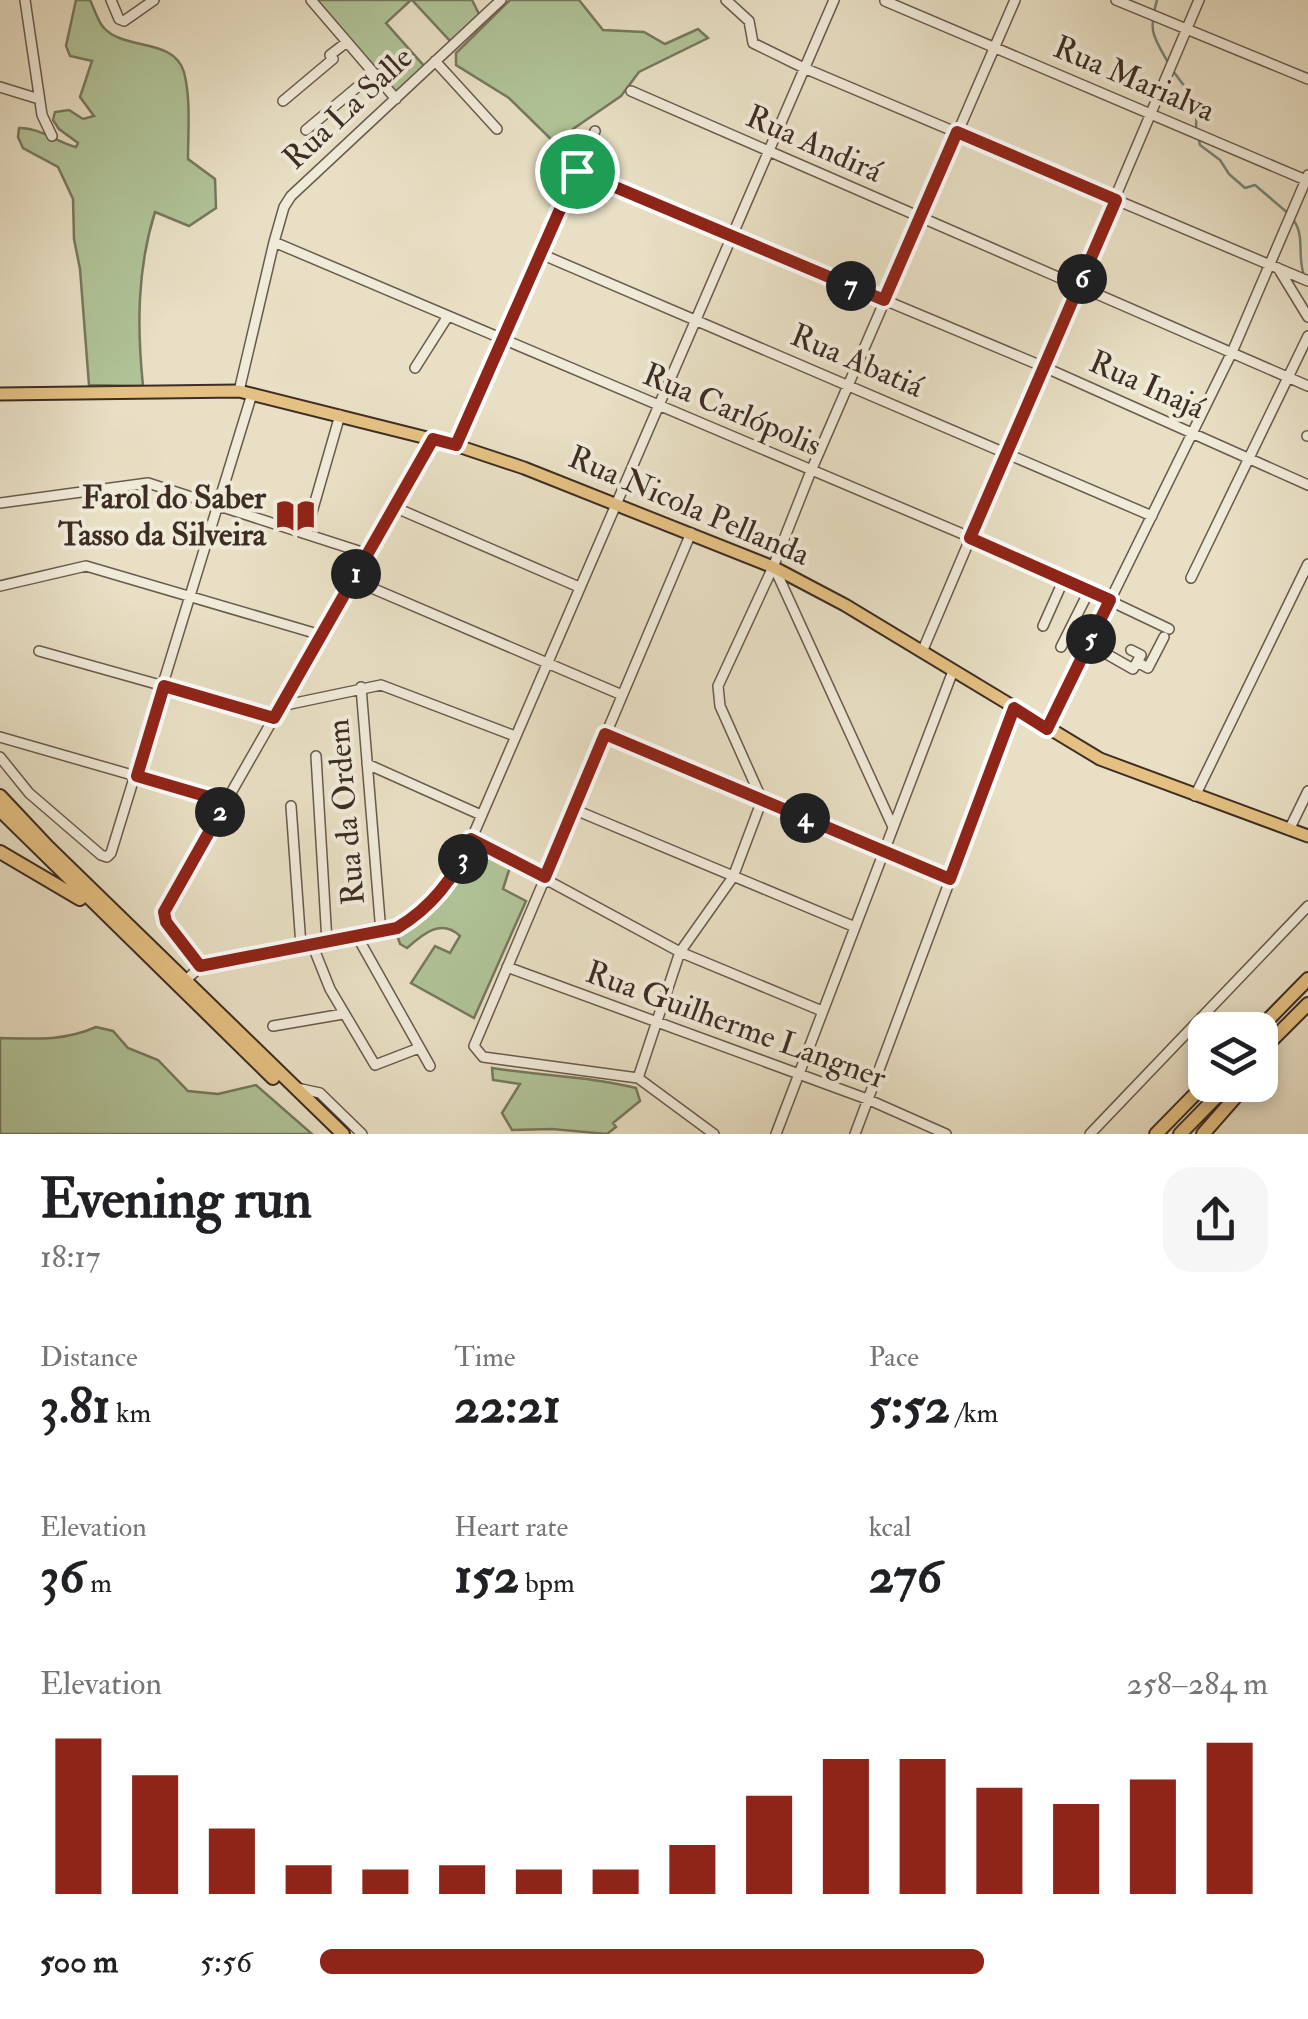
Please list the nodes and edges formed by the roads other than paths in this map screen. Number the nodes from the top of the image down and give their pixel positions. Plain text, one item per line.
1 (26, 0) edge
2 (110, 0) edge
3 (154, 0) edge
4 (310, 0) edge
5 (501, 0) edge
6 (726, 0) edge
7 (834, 0) edge
8 (1015, 0) edge
9 (1116, 0) edge
10 (1199, 0) edge
11 (885, 2) edge
12 (1187, 28) junction
13 (346, 42) junction
14 (994, 48) junction
15 (435, 61) junction
16 (804, 68) junction
17 (374, 73) junction
18 (1308, 80) edge
19 (0, 87) edge
20 (631, 91) dead end
21 (40, 99) junction
22 (396, 99) junction
23 (283, 101) dead end
24 (1152, 113) junction
25 (497, 129) dead end
26 (306, 130) dead end
27 (595, 131) dead end
28 (957, 132) junction
29 (52, 136) dead end
30 (767, 151) junction
31 (577, 171) junction
32 (1307, 179) edge
33 (1116, 200) junction
34 (920, 218) junction
35 (732, 235) junction
36 (274, 242) junction
37 (541, 254) junction
38 (1274, 267) junction
39 (1305, 279) edge
40 (1080, 284) junction
41 (884, 300) junction
42 (448, 316) junction
43 (1308, 316) edge
44 (695, 320) junction
45 (1308, 336) edge
46 (501, 338) junction
47 (1232, 350) junction
48 (415, 368) dead end
49 (1044, 368) junction
50 (1289, 377) junction
51 (848, 384) junction
52 (1308, 386) edge
53 (238, 391) junction
54 (0, 394) edge
55 (252, 394) junction
56 (658, 406) junction
57 (340, 414) junction
58 (1192, 432) junction
59 (433, 439) junction
60 (456, 445) junction
61 (1008, 452) junction
62 (1248, 458) junction
63 (811, 472) junction
64 (1308, 486) edge
65 (0, 503) edge
66 (616, 503) junction
67 (219, 505) junction
68 (394, 507) junction
69 (1152, 516) junction
70 (691, 533) junction
71 (306, 534) junction
72 (970, 538) junction
73 (368, 554) junction
74 (1308, 564) edge
75 (774, 567) junction
76 (1064, 578) junction
77 (1192, 578) dead end
78 (353, 580) junction
79 (0, 586) edge
80 (580, 587) junction
81 (1089, 591) junction
82 (192, 595) junction
83 (1110, 600) junction
84 (1043, 626) dead end
85 (321, 635) junction
86 (1089, 644) junction
87 (1061, 647) dead end
88 (1130, 650) dead end
89 (39, 651) dead end
90 (922, 652) junction
91 (547, 662) junction
92 (1137, 662) junction
93 (953, 672) junction
94 (164, 686) junction
95 (361, 686) junction
96 (622, 696) junction
97 (281, 706) junction
98 (1014, 708) junction
99 (274, 718) junction
100 (1047, 729) junction
101 (605, 734) junction
102 (515, 736) junction
103 (0, 737) edge
104 (316, 756) dead end
105 (0, 757) edge
106 (368, 764) junction
107 (137, 776) junction
108 (1308, 790) edge
109 (0, 796) edge
110 (1194, 796) junction
111 (762, 800) junction
112 (226, 802) junction
113 (292, 806) dead end
114 (574, 809) junction
115 (0, 810) edge
116 (481, 816) junction
117 (894, 828) junction
118 (1289, 830) junction
119 (1308, 836) edge
120 (471, 839) junction
121 (0, 852) edge
122 (884, 852) junction
123 (545, 877) junction
124 (733, 877) junction
125 (950, 879) junction
126 (1308, 906) edge
127 (104, 913) junction
128 (855, 926) junction
129 (381, 933) junction
130 (358, 938) junction
131 (327, 942) junction
132 (307, 945) junction
133 (680, 952) junction
134 (200, 966) junction
135 (506, 967) junction
136 (1308, 979) edge
137 (186, 980) junction
138 (1308, 1004) edge
139 (822, 1011) junction
140 (1276, 1012) edge
141 (343, 1014) junction
142 (1297, 1014) junction
143 (656, 1022) junction
144 (273, 1026) dead end
145 (1278, 1034) edge
146 (1278, 1041) edge
147 (419, 1048) junction
148 (430, 1066) dead end
149 (800, 1074) junction
150 (638, 1078) junction
151 (295, 1087) junction
152 (867, 1100) junction
153 (1188, 1101) edge
154 (1211, 1102) edge
155 (1231, 1102) edge
156 (332, 1134) edge
157 (344, 1134) edge
158 (362, 1134) edge
159 (714, 1134) edge
160 (776, 1134) edge
161 (855, 1134) edge
162 (946, 1134) edge
163 (1090, 1134) edge
164 (1156, 1134) edge
165 (1180, 1134) edge
166 (1203, 1134) edge

1 - 21 street
2 - 3 street
4 - 13 street
5 - 15 street, Rua La Salle
6 - 16 street
7 - 16 street
8 - 14 street
9 - 12 street
10 - 12 street
11 - 14 street, Rua Marialva
12 - 18 street
12 - 24 street
13 - 17 street
13 - 23 street
14 - 24 street, Rua Marialva
14 - 28 street
15 - 22 street, Rua La Salle
15 - 25 street
16 - 28 street
16 - 30 street
17 - 22 street
17 - 26 street
19 - 21 street
20 - 30 street, Rua Andirá
21 - 29 street
22 - 36 street, Rua La Salle
24 - 32 street, Rua Marialva
24 - 33 street
27 - 31 street
28 - 33 street
28 - 34 street
30 - 34 street, Rua Andirá
30 - 35 street
31 - 35 street, Rua Inajá
31 - 37 street
32 - 38 street
33 - 38 street
33 - 40 street
34 - 40 street, Rua Andirá
34 - 41 street
35 - 41 street, Rua Inajá
35 - 44 street
36 - 42 street, Rua Carlópolis
36 - 53 street, Rua La Salle
37 - 44 street, Rua Abatiá
37 - 46 street
38 - 39 street
38 - 43 street
38 - 47 street
40 - 47 street, Rua Andirá
40 - 49 street
41 - 49 street, Rua Inajá
41 - 51 street
42 - 46 street, Rua Carlópolis
42 - 48 street
44 - 51 street, Rua Abatiá
44 - 56 street
45 - 50 street
46 - 56 street, Rua Carlópolis
46 - 60 street
47 - 50 street, Rua Andirá
47 - 58 street
49 - 58 street, Rua Inajá
49 - 61 street
50 - 52 street, Rua Andirá
50 - 62 street
51 - 61 street, Rua Abatiá
51 - 63 street
53 - 54 main road, Rua Nicola Pellanda
53 - 55 main road, Rua Nicola Pellanda
55 - 57 main road, Rua Nicola Pellanda
55 - 67 street
56 - 63 street, Rua Carlópolis
56 - 66 street
57 - 59 main road, Rua Nicola Pellanda
57 - 71 street
58 - 62 street, Rua Inajá
58 - 69 street
59 - 60 main road, Rua Nicola Pellanda
59 - 68 street
60 - 66 main road, Rua Nicola Pellanda
61 - 69 street, Rua Abatiá
61 - 72 street
62 - 64 street, Rua Inajá
62 - 77 street
63 - 72 street, Rua Carlópolis
63 - 75 street
65 - 67 street
66 - 70 main road, Rua Nicola Pellanda
66 - 80 street
67 - 71 street
67 - 82 street
68 - 73 street
68 - 80 street
69 - 83 street
70 - 75 main road, Rua Nicola Pellanda
70 - 96 street
71 - 73 street
72 - 76 street, Rua Carlópolis
72 - 90 street
73 - 78 street
74 - 110 street
75 - 90 main road, Rua Nicola Pellanda
75 - 111 street
75 - 117 street
76 - 81 street, Rua Carlópolis
76 - 84 street
78 - 85 street
78 - 91 street
79 - 82 street
80 - 91 street
81 - 83 street, Rua Carlópolis
81 - 87 street
82 - 85 street
82 - 94 street
83 - 86 street
83 - 92 street, Rua Carlópolis
85 - 97 street
86 - 92 street
86 - 100 street
88 - 92 street
89 - 94 street
90 - 93 main road, Rua Nicola Pellanda
91 - 96 street
91 - 102 street
93 - 98 main road, Rua Nicola Pellanda
93 - 117 street
94 - 99 street
94 - 107 street
95 - 97 street
95 - 102 street
95 - 106 street, Rua da Ordem
96 - 101 street
97 - 99 street
98 - 100 main road, Rua Nicola Pellanda
98 - 125 street
99 - 112 street
100 - 110 main road, Rua Nicola Pellanda
101 - 111 street
101 - 114 street
102 - 116 street
103 - 107 street
104 - 131 street
105 - 107 street
106 - 116 street
106 - 129 street, Rua da Ordem
107 - 112 street
108 - 118 street
109 - 137 highway
110 - 118 main road, Rua Nicola Pellanda
111 - 122 street
111 - 124 street
112 - 134 street
113 - 132 street
114 - 123 street
114 - 124 street
115 - 127 highway
116 - 120 street
117 - 122 street
118 - 119 main road, Rua Nicola Pellanda
120 - 123 street
120 - 129 street
121 - 127 highway
122 - 125 street
122 - 128 street
123 - 133 street
123 - 135 street
124 - 128 street
124 - 133 street
125 - 152 street
126 - 163 street
127 - 156 highway
128 - 139 street
129 - 130 street
130 - 131 street
130 - 147 street, Rua da Ordem
131 - 132 street
132 - 134 street
132 - 141 street
133 - 139 street
133 - 143 street
134 - 137 street
135 - 143 street, Rua Guilherme Langner
135 - 150 street
136 - 140 highway
137 - 151 highway
138 - 142 highway
139 - 149 street
141 - 144 street
141 - 147 street
142 - 145 highway
142 - 146 highway
143 - 149 street, Rua Guilherme Langner
143 - 150 street
147 - 148 street, Rua da Ordem
149 - 152 street, Rua Guilherme Langner
149 - 160 street
150 - 159 street
151 - 157 highway
151 - 158 street
152 - 161 street
152 - 162 street, Rua Guilherme Langner
153 - 164 highway
154 - 165 highway
155 - 166 highway

